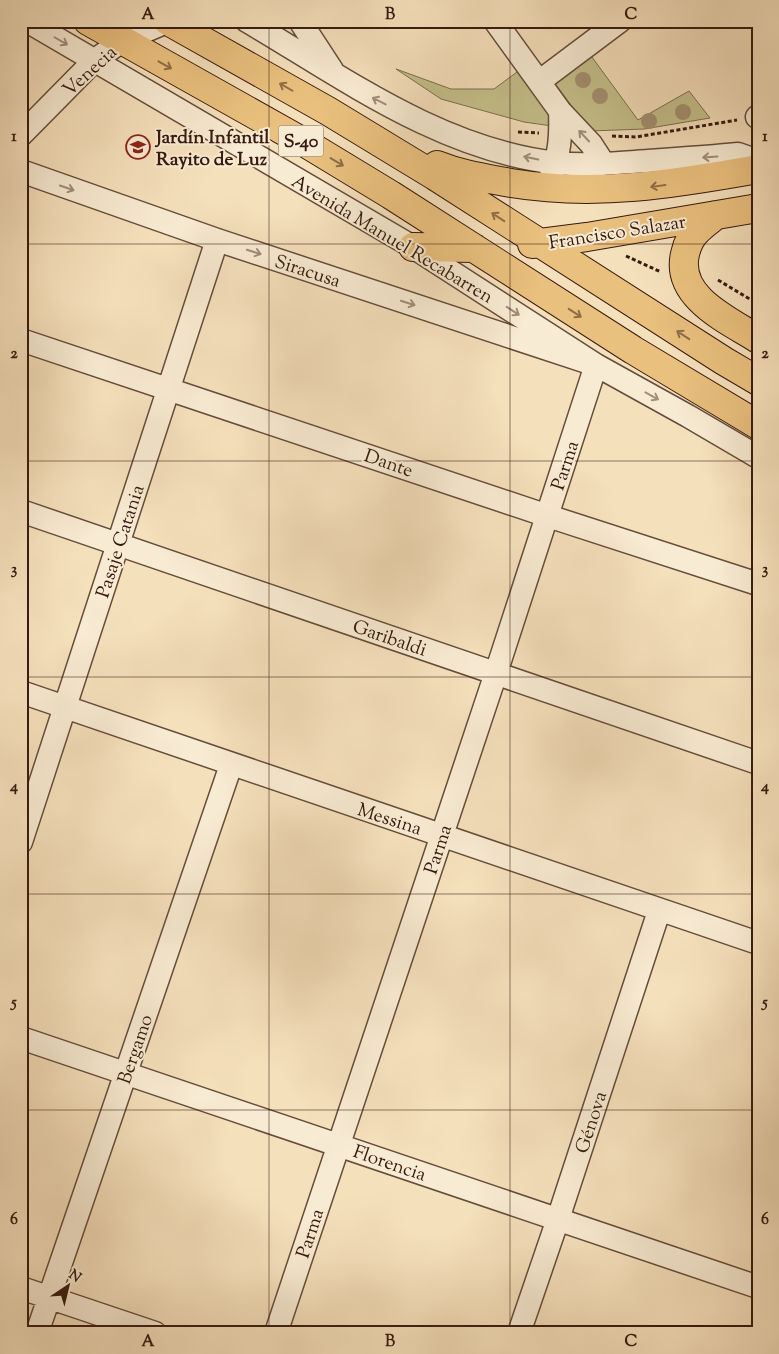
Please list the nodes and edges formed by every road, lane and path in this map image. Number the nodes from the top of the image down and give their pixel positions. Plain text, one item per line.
1 (27, 21) edge
2 (88, 21) edge
3 (168, 21) edge
4 (246, 21) edge
5 (300, 21) edge
6 (495, 21) edge
7 (620, 21) edge
8 (122, 41) junction
9 (95, 60) junction
10 (335, 75) junction
11 (540, 81) junction
12 (328, 112) junction
13 (757, 117) edge
14 (513, 132) dead end
15 (572, 134) junction
16 (21, 136) edge
17 (758, 161) edge
18 (604, 164) junction
19 (758, 169) edge
20 (21, 171) edge
21 (552, 175) junction
22 (758, 208) edge
23 (716, 215) junction
24 (217, 240) junction
25 (539, 243) junction
26 (413, 247) junction
27 (475, 248) junction
28 (758, 339) edge
29 (21, 340) edge
30 (724, 362) junction
31 (596, 365) junction
32 (758, 373) edge
33 (758, 382) edge
34 (169, 388) junction
35 (719, 402) junction
36 (758, 425) edge
37 (758, 434) edge
38 (758, 457) edge
39 (21, 511) edge
40 (548, 516) junction
41 (117, 544) junction
42 (758, 584) edge
43 (496, 673) junction
44 (21, 692) edge
45 (65, 707) junction
46 (758, 763) edge
47 (231, 765) junction
48 (442, 835) junction
49 (21, 842) edge
50 (659, 911) junction
51 (758, 943) edge
52 (21, 1038) edge
53 (126, 1073) junction
54 (339, 1145) junction
55 (558, 1219) junction
56 (758, 1286) edge
57 (21, 1288) edge
58 (49, 1297) junction
59 (37, 1333) edge
60 (155, 1333) edge
61 (276, 1333) edge
62 (519, 1333) edge

1 -> 9 street, Avenida Manuel Recabarren
2 - 8 main road, Avenida Manuel Recabarren / S-40
3 - 8 street, Venecia
12 -> 3 main road, S-40
4 - 10 street
5 - 10 street
6 - 11 street
7 - 11 street
8 - 9 street, Venecia
8 -> 27 main road, Avenida Manuel Recabarren / S-40
9 - 16 street, Venecia
9 - 26 street, Avenida Manuel Recabarren
21 -> 10 street
11 - 15 street
12 - 21 main road, Francisco Salazar
25 -> 12 main road, S-40
13 - 15 path
14 - 15 path
18 -> 15 street
15 - 21 street
17 -> 18 street
18 - 21 street
19 -> 21 main road, Francisco Salazar
20 -> 24 street, Siracusa
22 - 23 main road, Francisco Salazar
23 - 25 main road, Francisco Salazar
23 - 28 main road
24 -> 31 street, Siracusa
24 - 34 street, Pasaje Catania
25 - 27 main road, Francisco Salazar
30 -> 25 main road, S-40
26 - 27 main road, Francisco Salazar
26 -> 31 street, Avenida Manuel Recabarren
27 -> 35 main road, Avenida Manuel Recabarren / S-40
29 - 34 street, Dante
30 - 32 main road
30 - 33 main road, S-40
31 -> 38 street, Avenida Manuel Recabarren
31 - 40 street, Parma
34 - 40 street, Dante
34 - 41 street, Pasaje Catania
35 - 36 main road, Avenida Manuel Recabarren / S-40
35 - 37 main road
39 - 41 street, Garibaldi
40 - 42 street, Dante
40 - 43 street, Parma
41 - 43 street, Garibaldi
41 - 45 street, Pasaje Catania
43 - 46 street, Garibaldi
43 - 48 street, Parma
44 - 45 street, Messina
45 - 47 street, Messina
45 - 49 street, Pasaje Catania
47 - 48 street, Messina
47 - 53 street, Bergamo
48 - 50 street, Messina
48 - 54 street, Parma
50 - 51 street, Messina
50 - 55 street, Génova
52 - 53 street, Florencia
53 - 54 street, Florencia
53 - 58 street, Bergamo
54 - 55 street, Florencia
54 - 61 street, Parma
55 - 56 street, Florencia
55 - 62 street, Génova
57 - 58 street
58 - 59 street, Bergamo
58 - 60 street

